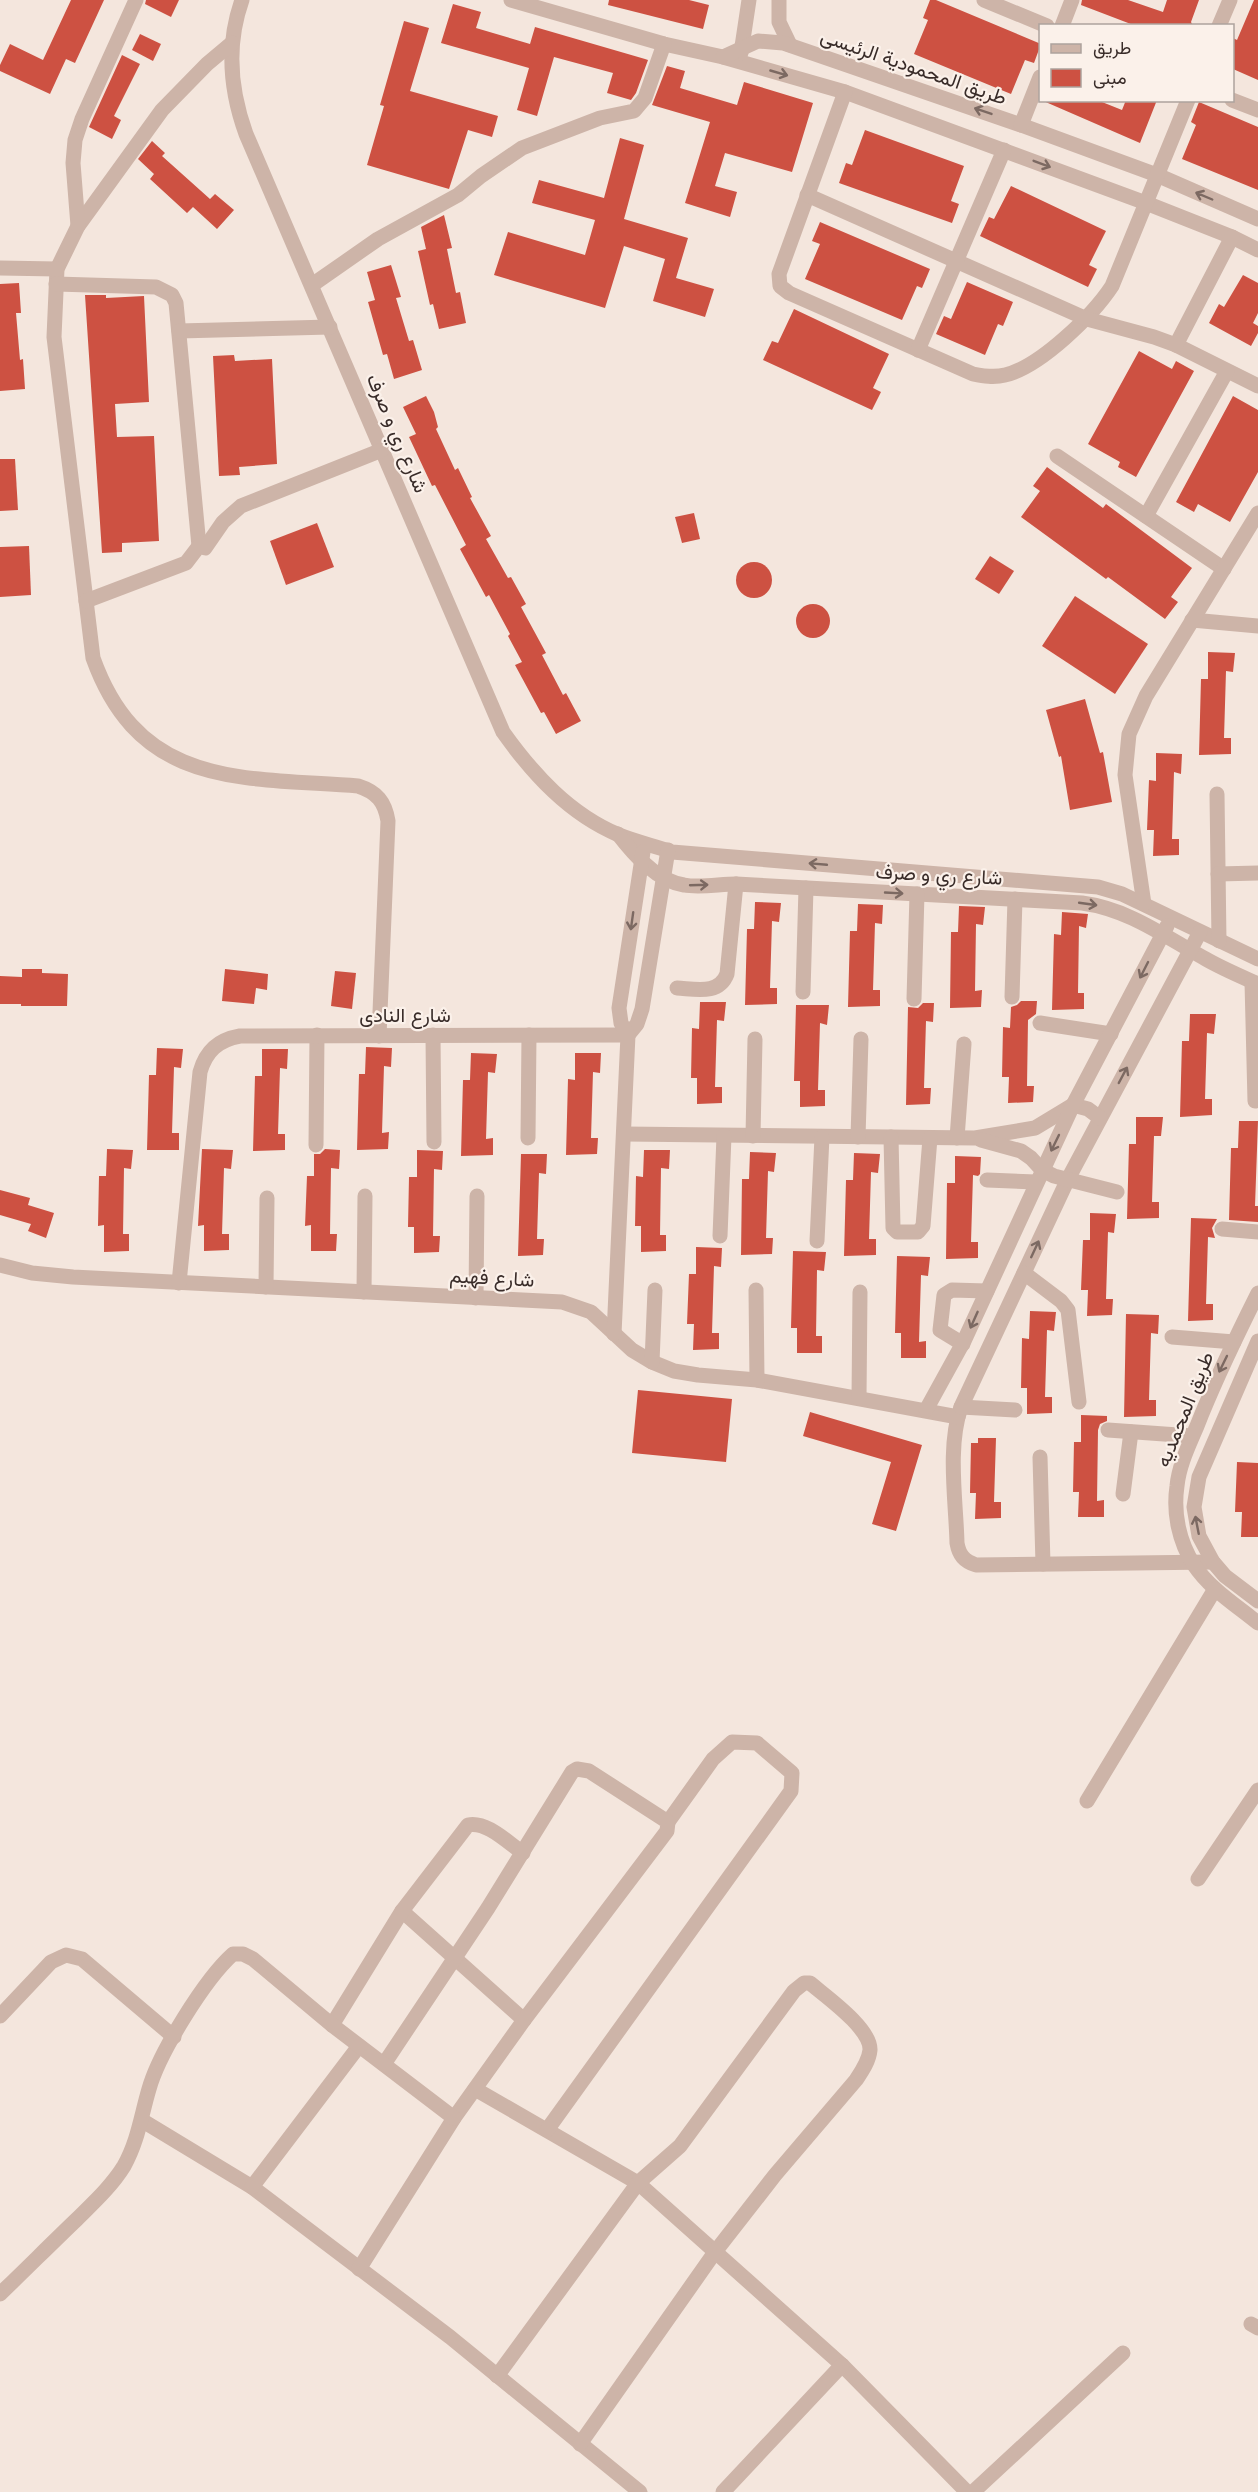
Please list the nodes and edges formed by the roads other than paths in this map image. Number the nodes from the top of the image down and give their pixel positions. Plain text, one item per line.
1 (136, 0) edge
2 (242, 0) edge
3 (511, 0) edge
4 (749, 0) edge
5 (779, 0) edge
6 (984, 0) edge
7 (1072, 0) edge
8 (1230, 0) edge
9 (1042, 24) edge
10 (1063, 24) edge
11 (1220, 24) edge
12 (232, 43) junction
13 (664, 44) junction
14 (790, 45) junction
15 (741, 54) junction
16 (1039, 82) edge
17 (844, 92) junction
18 (1234, 100) edge
19 (1187, 102) edge
20 (1258, 110) edge
21 (1021, 124) junction
22 (1004, 150) junction
23 (1157, 176) junction
24 (807, 195) junction
25 (1146, 203) junction
26 (1258, 219) edge
27 (78, 226) junction
28 (1232, 237) junction
29 (1258, 250) edge
30 (956, 261) junction
31 (0, 268) edge
32 (56, 276) junction
33 (312, 285) junction
34 (1087, 319) junction
35 (330, 327) junction
36 (179, 331) junction
37 (1176, 345) junction
38 (918, 350) junction
39 (1227, 371) junction
40 (1258, 386) edge
41 (382, 450) junction
42 (1057, 456) dead end
43 (1258, 513) edge
44 (1146, 516) junction
45 (199, 546) junction
46 (1224, 569) junction
47 (86, 601) junction
48 (1192, 620) junction
49 (1258, 626) edge
50 (1217, 794) dead end
51 (618, 834) junction
52 (644, 843) junction
53 (668, 850) junction
54 (641, 861) junction
55 (1258, 873) edge
56 (1218, 874) junction
57 (663, 876) junction
58 (736, 884) junction
59 (806, 888) junction
60 (916, 894) junction
61 (1015, 899) junction
62 (1144, 904) junction
63 (1171, 918) junction
64 (1200, 932) junction
65 (1162, 935) junction
66 (1219, 941) junction
67 (1190, 951) junction
68 (1258, 959) edge
69 (1255, 983) edge
70 (677, 988) dead end
71 (803, 992) dead end
72 (1012, 997) dead end
73 (914, 999) dead end
74 (1040, 1023) dead end
75 (1110, 1034) junction
76 (317, 1035) junction
77 (433, 1035) junction
78 (529, 1035) junction
79 (628, 1035) junction
80 (379, 1036) junction
81 (755, 1039) dead end
82 (861, 1039) dead end
83 (964, 1044) dead end
84 (1255, 1101) dead end
85 (1073, 1105) junction
86 (1100, 1118) junction
87 (624, 1134) junction
88 (724, 1136) junction
89 (753, 1136) junction
90 (822, 1137) junction
91 (858, 1137) junction
92 (891, 1137) junction
93 (528, 1138) dead end
94 (930, 1138) junction
95 (957, 1138) junction
96 (975, 1138) junction
97 (434, 1142) dead end
98 (316, 1145) dead end
99 (1039, 1176) junction
100 (1068, 1179) junction
101 (987, 1180) dead end
102 (1117, 1192) dead end
103 (365, 1196) dead end
104 (477, 1196) dead end
105 (267, 1198) dead end
106 (1222, 1229) dead end
107 (1258, 1232) edge
108 (720, 1236) dead end
109 (817, 1241) dead end
110 (0, 1265) edge
111 (1024, 1273) junction
112 (179, 1283) junction
113 (266, 1287) junction
114 (655, 1290) dead end
115 (756, 1290) dead end
116 (987, 1291) junction
117 (364, 1292) junction
118 (860, 1292) dead end
119 (1258, 1293) edge
120 (476, 1298) junction
121 (614, 1334) junction
122 (1172, 1337) dead end
123 (1258, 1341) edge
124 (1234, 1342) junction
125 (963, 1344) junction
126 (652, 1362) junction
127 (757, 1380) junction
128 (859, 1398) junction
129 (1079, 1402) dead end
130 (926, 1410) junction
131 (1016, 1410) dead end
132 (959, 1412) junction
133 (1108, 1430) dead end
134 (1131, 1432) junction
135 (1192, 1436) junction
136 (1040, 1457) dead end
137 (1123, 1494) dead end
138 (1213, 1562) junction
139 (1193, 1563) junction
140 (1042, 1564) junction
141 (1215, 1589) junction
142 (1258, 1601) edge
143 (1258, 1623) edge
144 (1258, 1790) edge
145 (1087, 1801) dead end
146 (668, 1822) junction
147 (523, 1853) junction
148 (1198, 1879) dead end
149 (402, 1911) junction
150 (455, 1959) junction
151 (0, 2016) edge
152 (524, 2020) junction
153 (332, 2025) junction
154 (174, 2037) junction
155 (359, 2046) junction
156 (384, 2064) junction
157 (475, 2089) junction
158 (454, 2118) junction
159 (143, 2121) junction
160 (547, 2130) junction
161 (638, 2182) junction
162 (252, 2187) junction
163 (715, 2252) junction
164 (359, 2269) junction
165 (0, 2294) edge
166 (1123, 2353) dead end
167 (842, 2365) junction
168 (497, 2376) junction
169 (580, 2444) junction
170 (640, 2492) edge
171 (723, 2492) edge
172 (967, 2492) edge
173 (973, 2492) edge

1 - 27 street
2 - 12 street, شارع ري و صرف
3 - 13 street, طريق المحمودية الرئيسى
4 - 15 street
5 - 14 street
6 - 9 street
7 - 10 street
8 - 11 street
12 - 27 street
12 - 33 street, شارع ري و صرف
13 - 15 street, طريق المحمودية الرئيسى
13 - 33 street
14 - 15 street, طريق المحمودية الرئيسى
21 -> 14 street, طريق المحمودية الرئيسى
15 -> 17 street, طريق المحمودية الرئيسى
16 - 21 street
17 - 22 street, طريق المحمودية الرئيسى
17 - 24 street
18 - 20 street
19 - 23 street
21 - 23 street, طريق المحمودية الرئيسى
22 -> 25 street, طريق المحمودية الرئيسى
22 - 30 street
23 - 25 street
26 -> 23 street, طريق المحمودية الرئيسى
24 - 30 street
24 - 38 street
25 - 28 street, طريق المحمودية الرئيسى
25 - 34 street
27 - 32 street
28 - 29 street, طريق المحمودية الرئيسى
28 - 37 street
30 - 34 street
30 - 38 street
31 - 32 street
32 - 36 street
32 - 47 street
33 - 35 street, شارع ري و صرف
34 - 37 street
34 - 38 street
35 - 36 street
35 - 41 street, شارع ري و صرف
36 - 45 street
37 - 39 street
39 - 40 street
39 - 44 street
41 - 45 street
41 - 51 street, شارع ري و صرف
42 - 44 street
43 - 46 street
44 - 46 street
45 - 47 street
46 - 48 street
47 - 80 street
48 - 49 street
48 - 62 street
50 - 56 street
51 - 52 street, شارع ري و صرف
51 - 54 street, شارع ري و صرف
52 - 53 street, شارع ري و صرف
52 - 54 street
53 - 57 street
62 -> 53 street, شارع ري و صرف
54 - 57 street, شارع ري و صرف
54 -> 79 street
55 - 56 street
56 - 66 street
57 -> 58 street, شارع ري و صرف
57 - 79 street
58 - 59 street, شارع ري و صرف
58 - 70 street
59 -> 60 street, شارع ري و صرف
59 - 71 street
60 - 61 street, شارع ري و صرف
60 - 73 street
61 -> 65 street, شارع ري و صرف
61 - 72 street
62 - 63 street, شارع ري و صرف
63 - 64 street, شارع ري و صرف
63 - 65 street
64 - 66 street, شارع ري و صرف
64 - 67 street
65 - 67 street, شارع ري و صرف
65 -> 75 street
66 - 68 street, شارع ري و صرف
67 - 69 street, شارع ري و صرف
86 -> 67 street
69 - 84 street
74 - 75 street
75 - 85 street
76 - 80 street, شارع النادى
76 - 98 street
76 - 112 street, شارع النادى
77 - 78 street, شارع النادى
77 - 80 street, شارع النادى
77 - 97 street
78 - 79 street, شارع النادى
78 - 93 street
79 - 87 street
81 - 89 street
82 - 91 street
83 - 95 street
85 - 86 street
85 - 96 street
85 -> 99 street
86 - 100 street
87 - 88 street
87 - 121 street
88 - 89 street
88 - 108 street
89 - 90 street
90 - 91 street
90 - 109 street
91 - 92 street
92 - 94 street
92 - 94 street
94 - 95 street
95 - 96 street
96 - 99 street
99 - 100 street
99 - 101 street
99 - 116 street
100 - 102 street
111 -> 100 street
103 - 117 street
104 - 120 street
105 - 113 street
106 - 107 street
110 - 112 street, شارع فهيم
111 - 129 street
111 - 132 street
112 - 113 street, شارع فهيم
113 - 117 street, شارع فهيم
114 - 126 street
115 - 127 street
116 -> 125 street
116 - 125 street
117 - 120 street, شارع فهيم
118 - 128 street
119 - 124 street, طريق المحمديه
120 - 121 street, شارع فهيم
121 - 126 street, شارع فهيم
122 - 124 street
138 -> 123 street, طريق المحمديه
124 -> 135 street, طريق المحمديه
125 - 130 street
126 - 127 street, شارع فهيم
127 - 128 street, شارع فهيم
128 - 130 street, شارع فهيم
130 - 132 street, شارع فهيم
131 - 132 street, شارع فهيم
132 - 140 street
133 - 134 street
134 - 135 street
134 - 137 street
135 - 139 street, طريق المحمديه
136 - 140 street
138 - 139 street
138 - 142 street, طريق المحمديه
139 - 140 street
139 - 141 street, طريق المحمديه
141 - 143 street, طريق المحمديه
141 - 145 street
144 - 148 street
146 - 147 street
146 - 152 street
146 - 160 street
147 - 149 street
147 - 150 street
149 - 150 street
149 - 153 street
150 - 152 street
150 - 156 street
151 - 154 street
152 - 157 street
153 - 154 street
153 - 155 street
154 - 159 street
155 - 156 street
155 - 162 street
156 - 158 street
157 - 158 street
157 - 160 street
158 - 164 street
159 - 162 street
159 - 165 street
160 - 161 street
161 - 163 street
161 - 163 street
161 - 168 street
162 - 164 street
163 - 167 street
163 - 169 street
164 - 168 street
166 - 173 street
167 - 171 street
167 - 172 street
168 - 169 street
169 - 170 street

